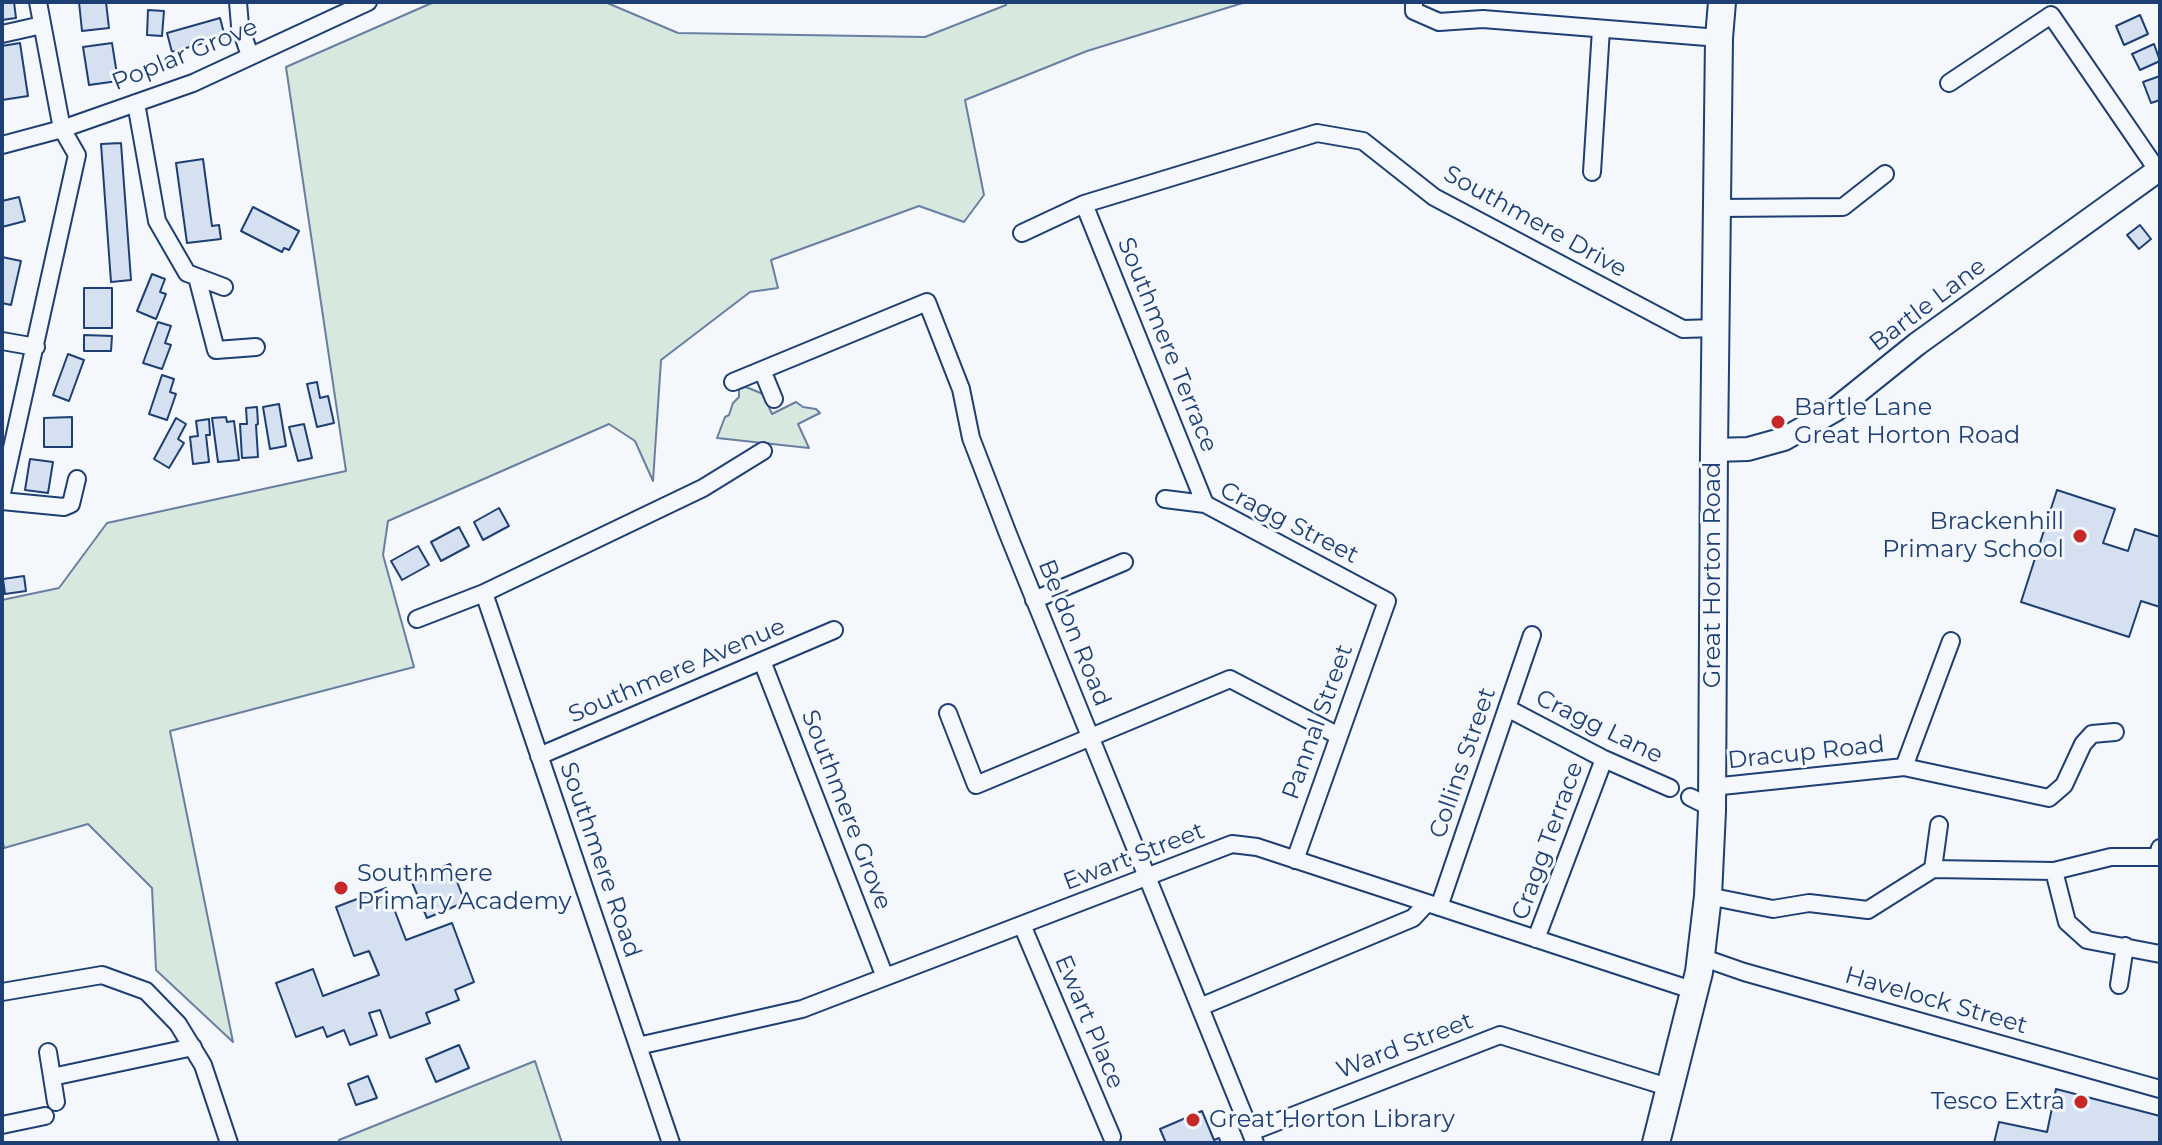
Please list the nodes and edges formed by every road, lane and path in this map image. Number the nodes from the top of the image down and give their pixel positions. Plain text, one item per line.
1 (38, 2) edge
2 (238, 2) edge
3 (368, 2) edge
4 (1414, 2) edge
5 (1722, 2) edge
6 (42, 25) junction
7 (1601, 29) junction
8 (2, 34) edge
9 (1719, 38) junction
10 (250, 56) junction
11 (1949, 83) dead end
12 (136, 103) junction
13 (62, 129) junction
14 (2, 145) edge
15 (2159, 170) edge
16 (1592, 172) dead end
17 (1885, 174) dead end
18 (1084, 204) junction
19 (1718, 208) junction
20 (1022, 233) dead end
21 (197, 277) junction
22 (224, 287) dead end
23 (1716, 328) junction
24 (2, 341) edge
25 (36, 347) junction
26 (256, 347) dead end
27 (762, 370) junction
28 (733, 382) dead end
29 (774, 399) dead end
30 (1714, 450) junction
31 (763, 451) dead end
32 (77, 479) dead end
33 (2, 493) edge
34 (1165, 499) dead end
35 (2, 501) edge
36 (1205, 504) junction
37 (1124, 562) dead end
38 (484, 593) junction
39 (1034, 600) junction
40 (1387, 601) joint
41 (417, 619) dead end
42 (834, 630) dead end
43 (1532, 635) dead end
44 (1951, 641) dead end
45 (762, 661) junction
46 (1507, 708) junction
47 (948, 713) dead end
48 (2115, 732) dead end
49 (1339, 736) junction
50 (1091, 739) junction
51 (539, 756) junction
52 (1604, 759) junction
53 (1904, 767) junction
54 (1670, 788) dead end
55 (1705, 797) junction
56 (1939, 825) dead end
57 (2160, 848) edge
58 (1295, 860) junction
59 (1933, 869) junction
60 (2054, 871) junction
61 (1147, 878) junction
62 (1708, 896) junction
63 (1433, 905) junction
64 (1022, 925) junction
65 (1536, 939) junction
66 (2125, 946) junction
67 (2160, 954) edge
68 (1701, 957) junction
69 (885, 977) junction
70 (2119, 985) dead end
71 (1695, 991) junction
72 (2, 992) edge
73 (1200, 1007) junction
74 (638, 1046) junction
75 (193, 1047) junction
76 (48, 1052) dead end
77 (52, 1077) junction
78 (1671, 1088) junction
79 (2160, 1089) edge
80 (56, 1102) dead end
81 (45, 1116) dead end
82 (2, 1125) edge
83 (1112, 1137) dead end
84 (1253, 1138) edge
85 (229, 1143) edge
86 (671, 1143) edge
87 (1656, 1143) edge

1 - 6 street
2 - 10 street
3 - 10 street, Poplar Grove
4 - 7 street
5 - 9 main road, Great Horton Road
6 - 8 street
6 - 13 street
7 - 9 street
7 - 16 street
9 - 19 main road, Great Horton Road
10 - 12 street, Poplar Grove
11 - 15 street
12 - 13 street, Poplar Grove
12 - 21 street
13 - 14 street, Poplar Grove
13 - 25 street
15 - 30 street, Bartle Lane
17 - 19 street
18 - 20 street, Southmere Drive
18 - 23 street, Southmere Drive
18 - 36 street, Southmere Terrace
19 - 23 main road, Great Horton Road
21 - 22 street
21 - 26 street
23 - 30 main road, Great Horton Road
24 - 25 street
25 - 33 street
27 - 28 street, Beldon Road
27 - 29 street
27 - 39 street, Beldon Road
30 - 55 main road, Great Horton Road
31 - 38 street
32 - 35 street
34 - 36 street, Cragg Street
36 - 40 street, Cragg Street
37 - 39 street
38 - 41 street
38 - 51 street, Southmere Road
39 - 50 street, Beldon Road
40 - 49 street, Pannal Street
42 - 45 street, Southmere Avenue
43 - 46 street, Collins Street
44 - 53 street, Dracup Road
45 - 51 street, Southmere Avenue
45 - 69 street, Southmere Grove
46 - 52 street, Cragg Lane
46 - 63 street, Collins Street
47 - 50 street
48 - 53 street, Dracup Road
49 - 50 street
49 - 58 street, Pannal Street
50 - 61 street, Beldon Road
51 - 74 street, Southmere Road
52 - 54 street, Cragg Lane
52 - 65 street, Cragg Terrace
53 - 55 street, Dracup Road
55 - 62 main road, Great Horton Road
56 - 59 street
57 - 60 street
58 - 61 street, Ewart Street
58 - 63 street, Ewart Street
59 - 60 street
59 - 62 street
60 - 66 street
61 - 64 street, Ewart Street
61 - 73 street, Beldon Road
62 - 68 main road, Great Horton Road
63 - 65 street, Ewart Street
63 - 73 street
64 - 69 street, Ewart Street
64 - 83 street, Ewart Place
65 - 71 street, Ewart Street
66 - 67 street
66 - 70 street
68 - 71 main road, Great Horton Road
68 - 79 street, Havelock Street
69 - 74 street, Ewart Street
71 - 78 main road, Great Horton Road
72 - 75 street
73 - 84 street, Beldon Road
74 - 86 street, Southmere Road
75 - 77 street
75 - 85 street
76 - 77 street
77 - 80 street
78 - 84 street, Ward Street
78 - 87 main road, Great Horton Road
81 - 82 street

